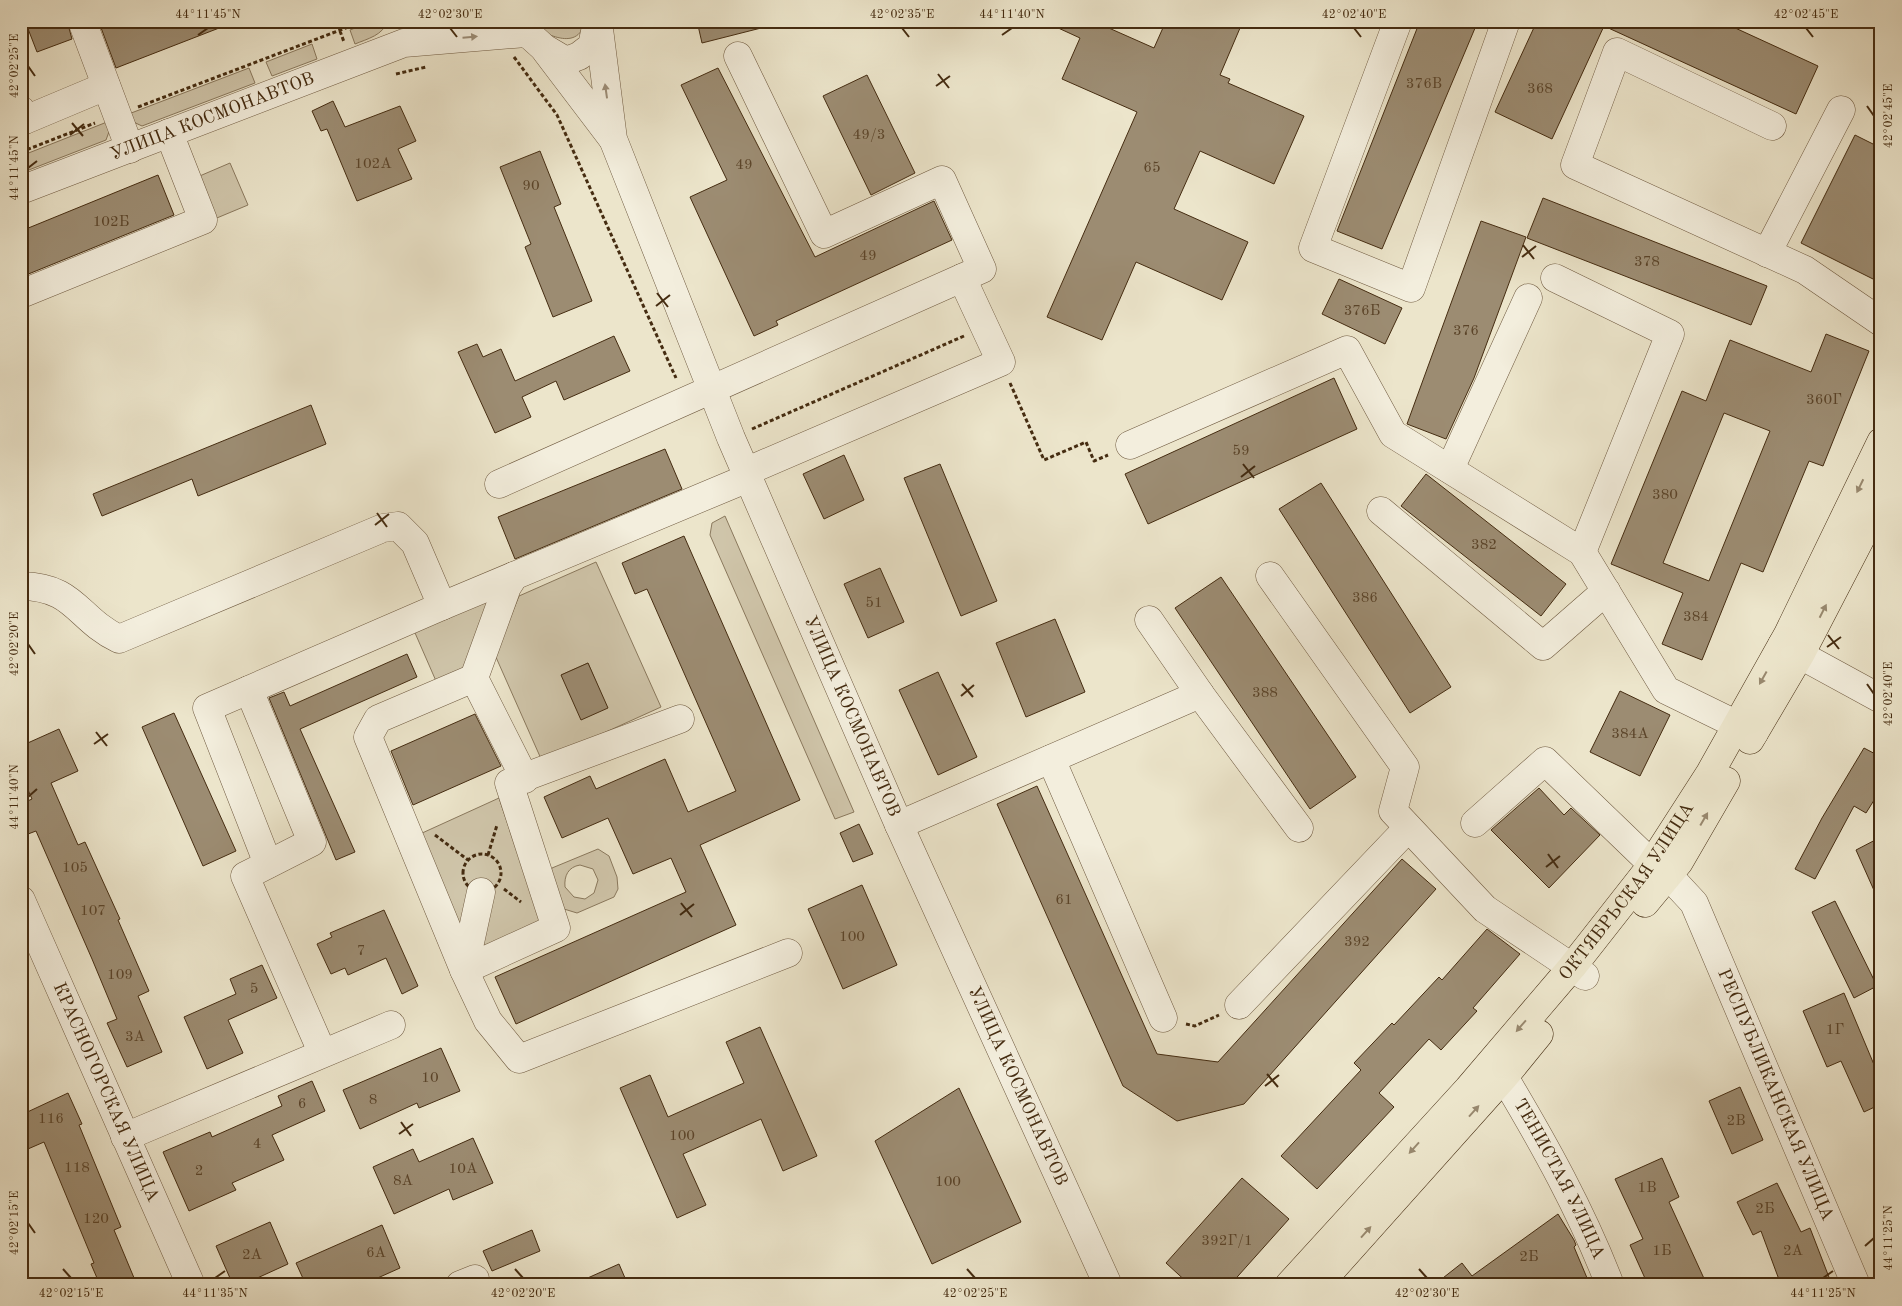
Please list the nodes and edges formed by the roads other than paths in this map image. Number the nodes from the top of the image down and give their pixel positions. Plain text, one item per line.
1 (82, 21) edge
2 (427, 21) edge
3 (597, 21) edge
4 (1398, 21) edge
5 (1506, 21) edge
6 (528, 34) edge
7 (404, 42) junction
8 (738, 56) dead end
9 (106, 86) junction
10 (21, 110) edge
11 (1841, 110) dead end
12 (1772, 126) dead end
13 (169, 133) junction
14 (613, 140) junction
15 (130, 149) junction
16 (21, 190) edge
17 (1767, 253) junction
18 (962, 278) junction
19 (1555, 278) dead end
20 (21, 294) edge
21 (1528, 298) dead end
22 (1881, 322) edge
23 (712, 389) junction
24 (1881, 442) edge
25 (1130, 446) road end
26 (1450, 469) junction
27 (747, 475) junction
28 (500, 484) dead end
29 (1881, 500) edge
30 (1381, 511) dead end
31 (1582, 552) junction
32 (514, 576) junction
33 (1270, 576) dead end
34 (21, 586) edge
35 (1606, 591) junction
36 (442, 606) junction
37 (1149, 620) dead end
38 (1791, 650) junction
39 (474, 678) junction
40 (249, 690) junction
41 (1200, 694) junction
42 (1881, 699) edge
43 (680, 719) dead end
44 (1746, 729) junction
45 (1051, 759) junction
46 (525, 779) junction
47 (1475, 823) dead end
48 (899, 825) junction
49 (1299, 828) dead end
50 (1408, 828) junction
51 (268, 864) junction
52 (1660, 870) junction
53 (481, 892) dead end
54 (21, 900) edge
55 (788, 953) dead end
56 (464, 970) junction
57 (1578, 972) junction
58 (1239, 1005) road end
59 (1163, 1018) road end
60 (391, 1025) dead end
61 (322, 1052) junction
62 (1504, 1077) junction
63 (125, 1137) junction
64 (1331, 1279) edge
65 (191, 1285) edge
66 (1108, 1285) edge
67 (1289, 1285) edge
68 (1610, 1285) edge
69 (1856, 1285) edge

1 - 9 street
2 - 7 street, УЛИЦА КОСМОНАВТОВ
3 - 6 street, УЛИЦА КОСМОНАВТОВ
14 -> 3 street, УЛИЦА КОСМОНАВТОВ
4 - 5 street
7 -> 6 street, УЛИЦА КОСМОНАВТОВ
6 - 14 street, УЛИЦА КОСМОНАВТОВ
7 - 13 street, УЛИЦА КОСМОНАВТОВ
8 - 18 street
9 - 10 street
9 - 15 street
11 - 17 street
12 - 17 street
13 - 15 street, УЛИЦА КОСМОНАВТОВ
13 - 20 street
14 - 23 street, УЛИЦА КОСМОНАВТОВ
15 - 16 street, УЛИЦА КОСМОНАВТОВ
17 - 22 street
18 - 23 street
18 - 27 street
19 - 31 street
21 - 26 street
23 - 27 street, УЛИЦА КОСМОНАВТОВ
23 - 28 street
24 -> 38 main road, ОКТЯБРЬСКАЯ УЛИЦА
25 - 26 street
26 - 31 street
27 - 32 street
27 - 48 street, УЛИЦА КОСМОНАВТОВ
38 -> 29 main road, ОКТЯБРЬСКАЯ УЛИЦА
30 - 35 street
31 - 35 street
32 - 36 street
32 - 39 street
33 - 50 street
34 - 36 street
35 - 44 street
36 - 40 street
37 - 41 street
38 - 42 street
38 - 44 main road, ОКТЯБРЬСКАЯ УЛИЦА
39 - 46 street
39 - 56 street
40 - 51 street
40 - 51 street
41 - 45 street
41 - 49 street
43 - 46 street
44 - 52 main road, ОКТЯБРЬСКАЯ УЛИЦА
45 - 48 street
45 - 59 street
46 - 56 street
47 - 52 street, РЕСПУБЛИКАНСКАЯ УЛИЦА
48 - 66 street, УЛИЦА КОСМОНАВТОВ
50 - 57 street
50 - 58 street
51 - 61 street
52 - 57 main road, ОКТЯБРЬСКАЯ УЛИЦА
52 - 69 street, РЕСПУБЛИКАНСКАЯ УЛИЦА
53 - 56 street
54 - 63 street, КРАСНОГОРСКАЯ УЛИЦА
55 - 56 street
57 - 62 main road, ОКТЯБРЬСКАЯ УЛИЦА
57 -> 67 main road, ОКТЯБРЬСКАЯ УЛИЦА
60 - 61 street
61 - 63 street
64 -> 62 main road, ОКТЯБРЬСКАЯ УЛИЦА
62 - 68 street, ТЕНИСТАЯ УЛИЦА
63 - 65 street, КРАСНОГОРСКАЯ УЛИЦА

